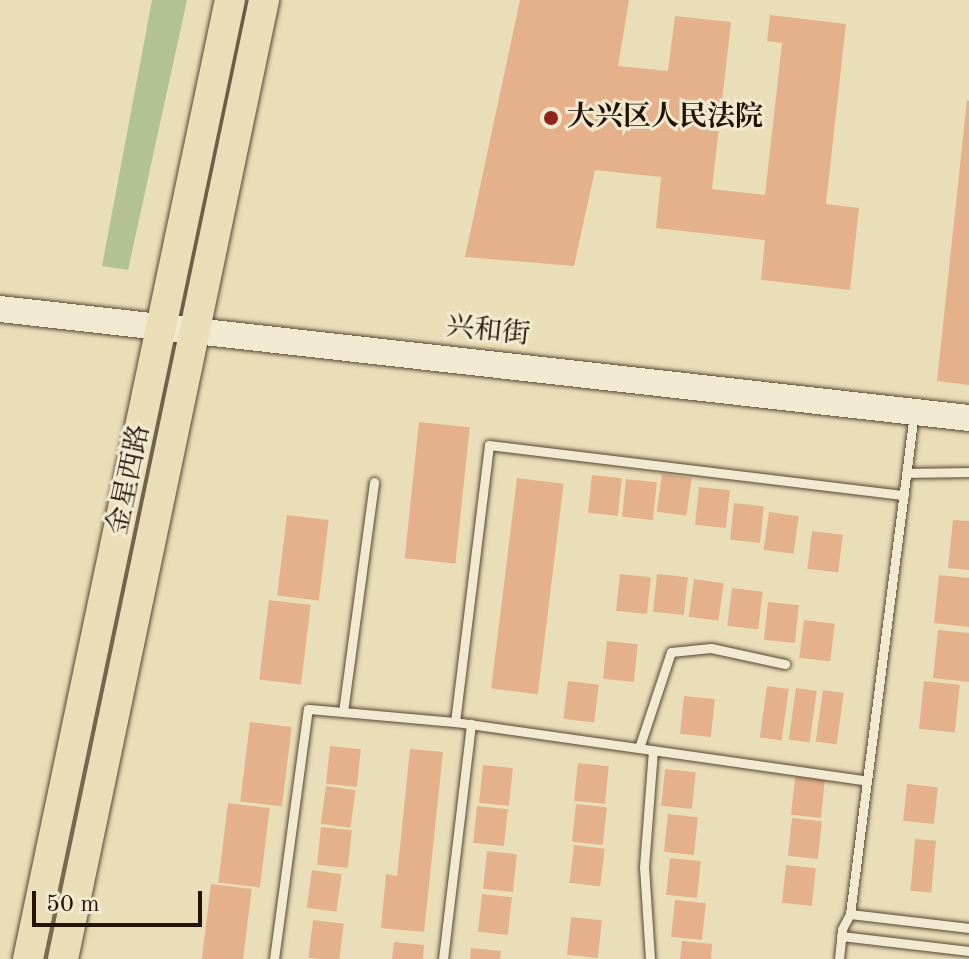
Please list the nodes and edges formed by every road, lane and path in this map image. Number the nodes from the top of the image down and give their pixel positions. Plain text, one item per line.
1 (230, 0) edge
2 (264, 0) edge
3 (0, 309) edge
4 (162, 327) junction
5 (196, 331) junction
6 (914, 412) junction
7 (969, 418) edge
8 (969, 472) edge
9 (906, 473) junction
10 (374, 482) dead end
11 (904, 495) junction
12 (785, 664) dead end
13 (343, 712) junction
14 (455, 722) junction
15 (471, 724) junction
16 (639, 748) junction
17 (653, 750) junction
18 (867, 781) junction
19 (850, 914) junction
20 (969, 928) edge
21 (841, 936) junction
22 (969, 951) edge
23 (28, 959) edge
24 (63, 959) edge
25 (274, 959) edge
26 (443, 959) edge
27 (650, 959) edge
28 (839, 959) edge

1 - 4 main road, 金星西路
2 - 5 main road, 金星西路
3 - 4 street, 兴和街
4 - 5 street, 兴和街
4 - 23 main road, 金星西路
5 - 6 street, 兴和街
5 - 24 main road, 金星西路
6 - 7 street, 兴和街
6 - 9 lane
8 - 9 lane
9 - 11 lane
10 - 13 lane
11 - 14 lane
11 - 18 lane
12 - 16 lane
13 - 14 lane
13 - 25 lane
14 - 15 lane
15 - 16 lane
15 - 26 lane
16 - 17 lane
17 - 18 lane
17 - 27 lane
18 - 19 lane
19 - 20 lane
19 - 21 lane
21 - 22 lane
21 - 28 lane

